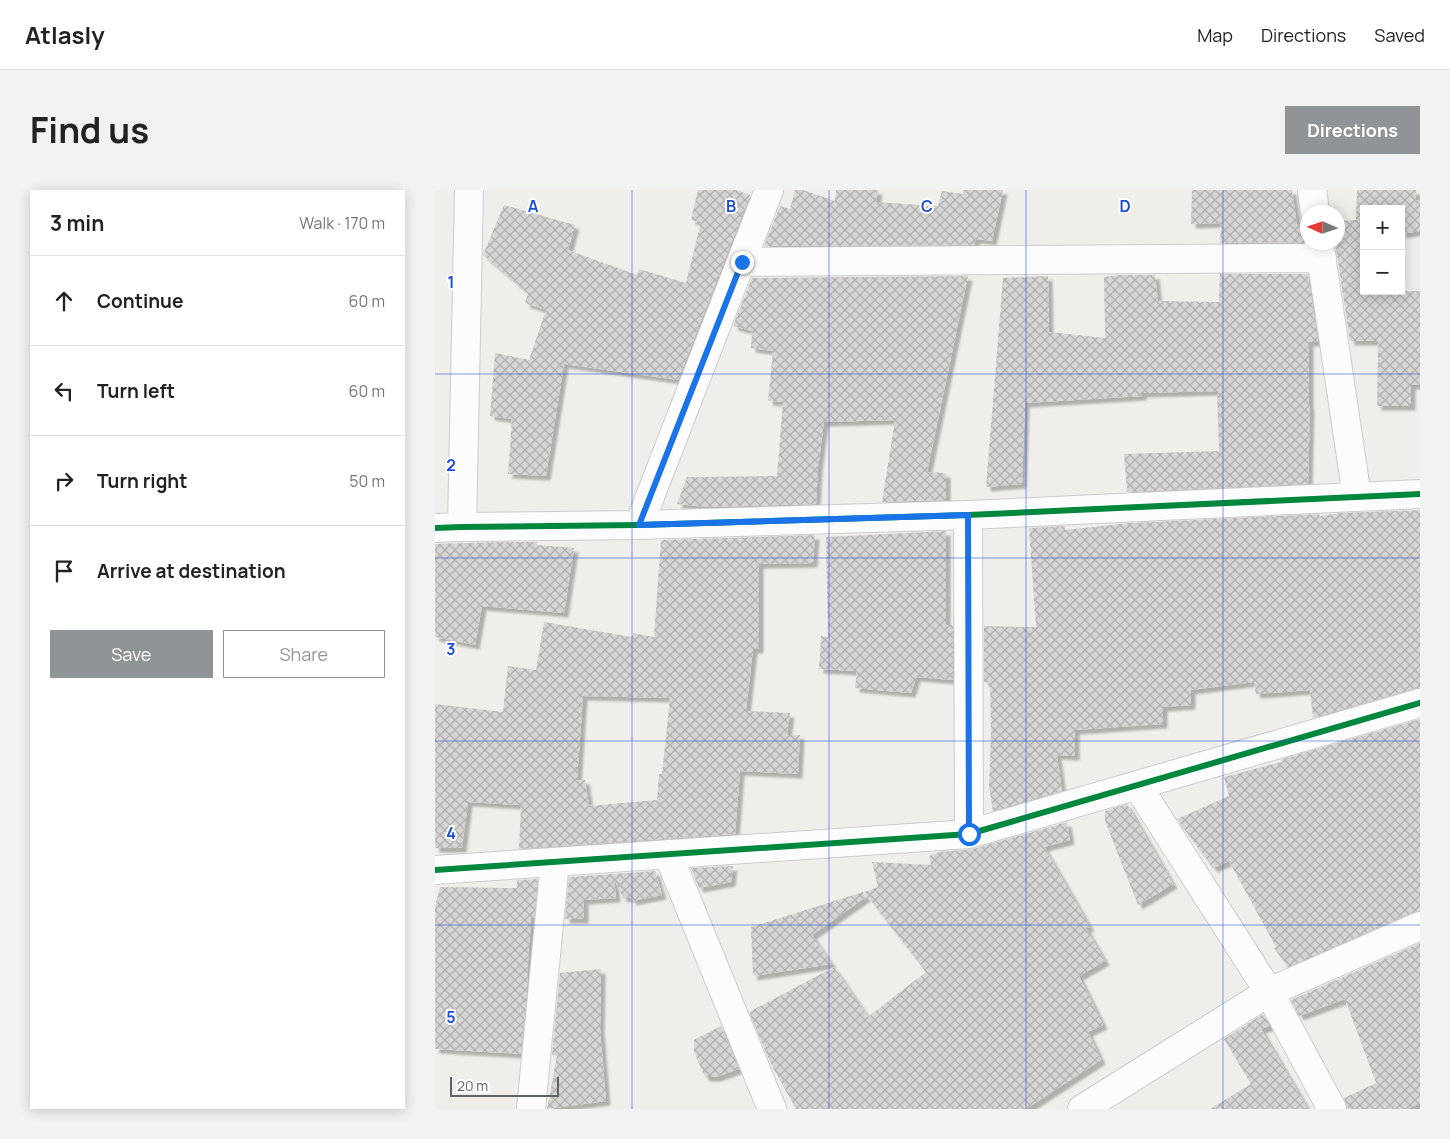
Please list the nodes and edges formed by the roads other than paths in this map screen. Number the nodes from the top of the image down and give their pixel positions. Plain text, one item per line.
1 (469, 190) edge
2 (769, 190) edge
3 (1312, 190) edge
4 (1314, 205) edge
5 (1321, 250) edge
6 (742, 262) junction
7 (1420, 494) edge
8 (1357, 497) junction
9 (968, 515) junction
10 (639, 525) junction
11 (462, 527) junction
12 (435, 528) edge
13 (1420, 703) edge
14 (1137, 785) junction
15 (969, 834) junction
16 (668, 854) junction
17 (555, 862) junction
18 (435, 870) edge
19 (1420, 926) edge
20 (1269, 992) junction
21 (531, 1109) edge
22 (772, 1109) edge
23 (1082, 1109) edge
24 (1332, 1109) edge

1 - 11 street
2 - 6 street
3 - 4 street
5 - 6 street
5 - 8 street
6 - 10 street
7 - 8 street
8 - 9 street
9 - 10 street
9 - 15 street
10 - 11 street
11 - 12 street
13 - 14 street
14 - 15 street
14 - 20 street
15 - 16 street
16 - 17 street
16 - 22 street
17 - 18 street
17 - 21 street
19 - 20 street
20 - 23 street
20 - 24 street

